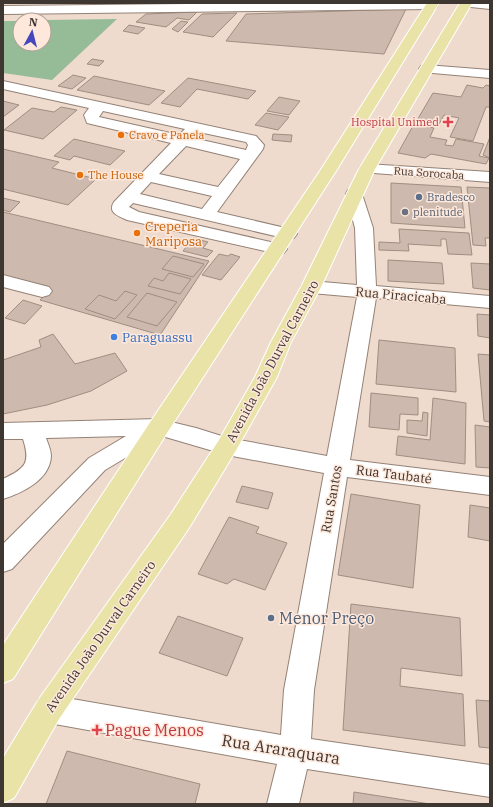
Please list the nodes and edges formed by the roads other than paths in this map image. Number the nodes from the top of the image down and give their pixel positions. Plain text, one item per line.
1 (466, 3) edge
2 (432, 4) edge
3 (179, 5) edge
4 (490, 5) edge
5 (3, 10) edge
6 (426, 69) junction
7 (490, 74) edge
8 (3, 85) edge
9 (100, 106) junction
10 (195, 127) junction
11 (182, 141) junction
12 (249, 156) junction
13 (367, 169) junction
14 (149, 177) junction
15 (490, 177) edge
16 (222, 193) junction
17 (354, 194) junction
18 (130, 197) junction
19 (206, 215) junction
20 (283, 242) junction
21 (3, 281) edge
22 (311, 287) junction
23 (42, 291) dead end
24 (367, 293) junction
25 (490, 302) edge
26 (159, 427) junction
27 (3, 431) edge
28 (32, 431) junction
29 (227, 446) junction
30 (337, 467) junction
31 (490, 486) edge
32 (3, 490) edge
33 (3, 561) edge
34 (3, 670) edge
35 (49, 709) junction
36 (295, 752) junction
37 (490, 781) edge
38 (3, 787) edge
39 (283, 804) edge

1 - 4 street
1 - 6 main road, Avenida João Durval Carneiro
2 - 3 street
2 - 20 main road
3 - 5 street
6 - 7 street
6 - 13 main road, Avenida João Durval Carneiro
8 - 9 street
9 - 10 street
9 - 11 street
10 - 11 street
10 - 12 street
11 - 12 street
11 - 14 street
12 - 16 street
13 - 15 street, Rua Sorocaba
13 - 17 main road, Avenida João Durval Carneiro
14 - 16 street
14 - 18 street
16 - 19 street
17 - 22 main road, Avenida João Durval Carneiro
17 - 24 street, Rua Santos
18 - 19 street
18 - 20 street
19 - 20 street
20 - 26 main road
21 - 23 street
22 - 24 street, Rua Piracicaba
22 - 29 main road, Avenida João Durval Carneiro
24 - 25 street, Rua Piracicaba
24 - 30 street, Rua Santos
26 - 28 street, Rua Taubaté
26 - 29 street, Rua Taubaté
26 - 33 street
26 - 34 main road
27 - 28 street, Rua Taubaté
28 - 32 street
29 - 30 street, Rua Taubaté
29 - 35 main road, Avenida João Durval Carneiro
30 - 31 street, Rua Taubaté
30 - 36 street, Rua Santos
35 - 36 street, Rua Araraquara
35 - 38 main road, Avenida João Durval Carneiro
36 - 37 street, Rua Araraquara
36 - 39 street, Rua Santos

